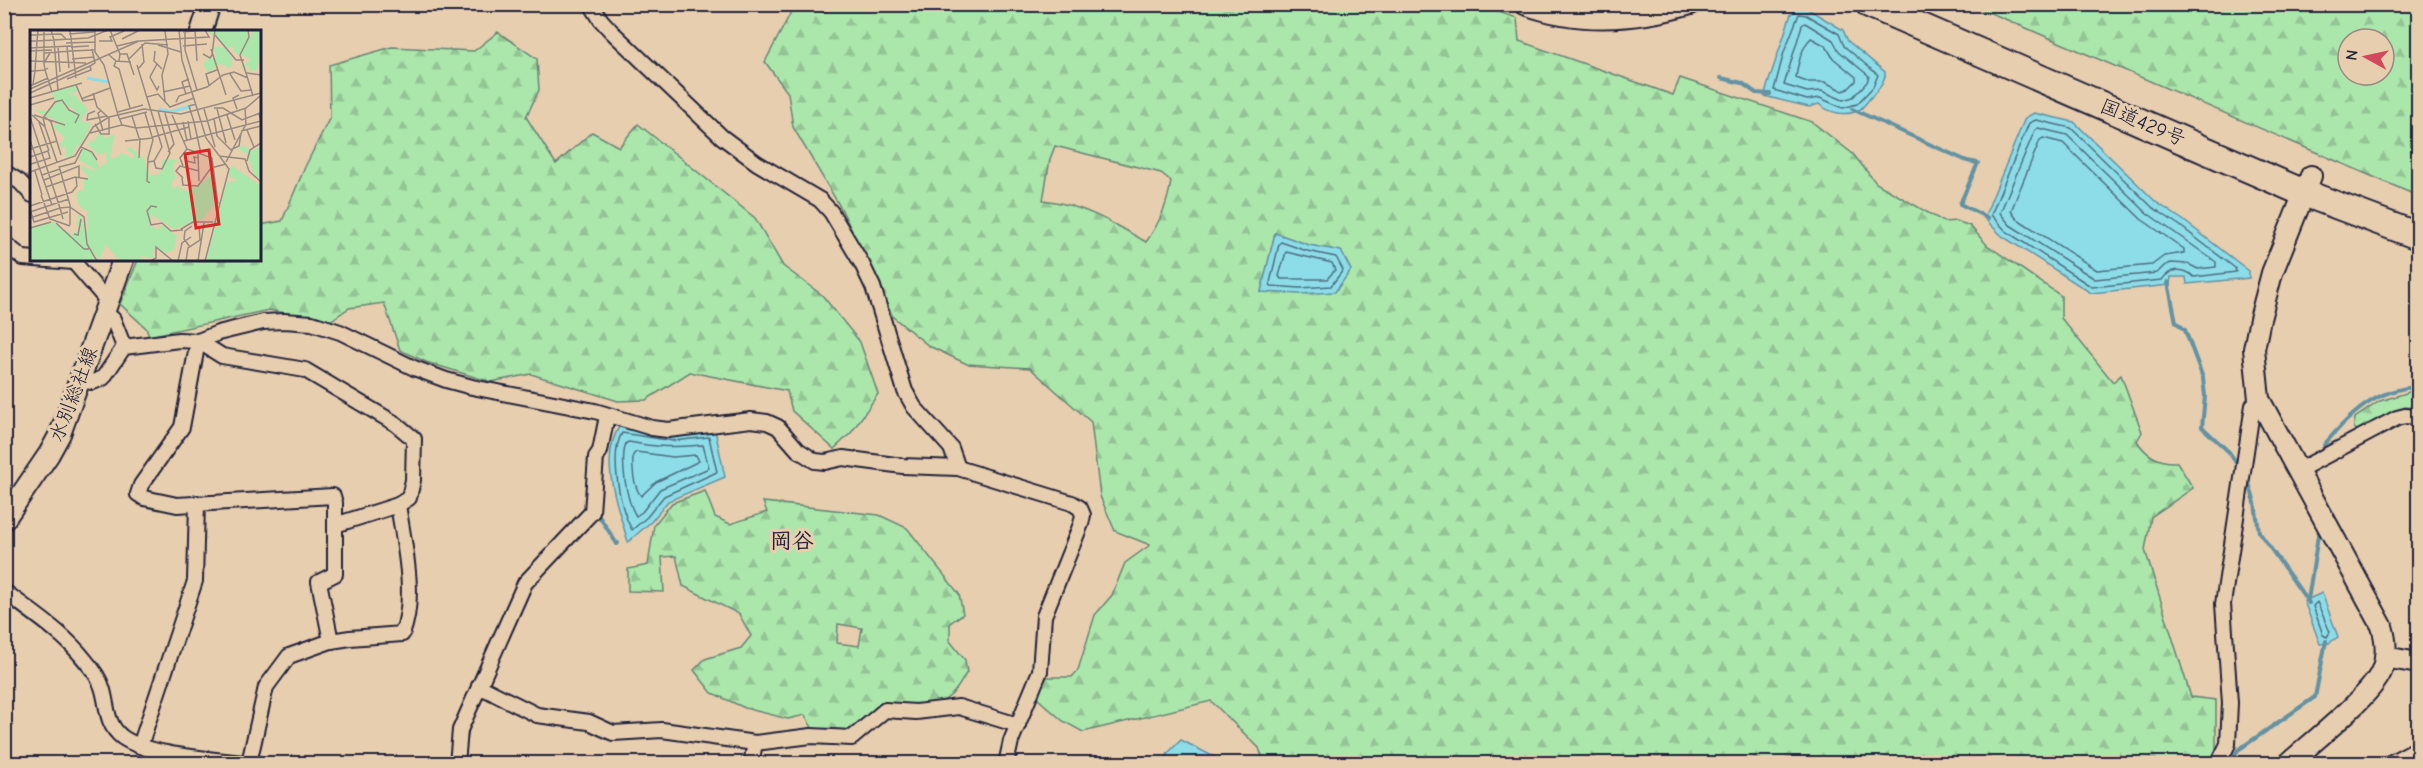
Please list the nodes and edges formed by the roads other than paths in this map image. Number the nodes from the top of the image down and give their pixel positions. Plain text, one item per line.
1 (210, 4) edge
2 (591, 4) edge
3 (1525, 4) edge
4 (1691, 4) edge
5 (1869, 4) edge
6 (1911, 4) edge
7 (202, 30) edge
8 (4, 172) edge
9 (2308, 184) junction
10 (30, 193) edge
11 (2418, 220) edge
12 (2418, 236) edge
13 (4, 243) edge
14 (30, 258) edge
15 (72, 261) edge
16 (123, 261) edge
17 (107, 305) junction
18 (198, 340) junction
19 (124, 346) junction
20 (81, 381) junction
21 (2259, 399) junction
22 (607, 416) junction
23 (2418, 417) edge
24 (958, 468) junction
25 (2297, 471) junction
26 (197, 503) junction
27 (398, 505) junction
28 (4, 520) edge
29 (335, 525) junction
30 (4, 591) edge
31 (331, 641) junction
32 (2385, 657) junction
33 (2418, 663) edge
34 (479, 686) junction
35 (1018, 725) junction
36 (755, 743) junction
37 (140, 746) junction
38 (2418, 748) edge
39 (251, 763) edge
40 (457, 764) edge
41 (751, 764) edge
42 (1006, 764) edge
43 (2218, 764) edge
44 (2288, 764) edge
45 (2388, 764) edge

1 - 7 street
2 - 24 street
3 - 4 street
5 - 9 highway, 国道429号
6 - 9 highway, 国道429号
8 - 10 street
9 - 11 highway, 国道429号
9 - 12 highway, 国道429号
9 - 21 street
13 - 14 street
15 - 17 street
16 - 17 street, 水別総社線
17 - 19 street
17 - 20 street, 水別総社線
18 - 19 street
18 - 22 street
18 - 26 street
18 - 27 street
19 - 20 street
20 - 28 street, 水別総社線
21 - 25 street
21 - 43 street
22 - 24 street
22 - 34 street
23 - 25 street
24 - 35 street
25 - 32 street
26 - 29 street
26 - 37 street
27 - 29 street
27 - 31 street
29 - 31 street
30 - 37 street
31 - 39 street
32 - 33 street
32 - 44 street
34 - 36 street
34 - 40 street
35 - 36 street
35 - 42 street
36 - 41 street
37 - 39 street
38 - 45 street

